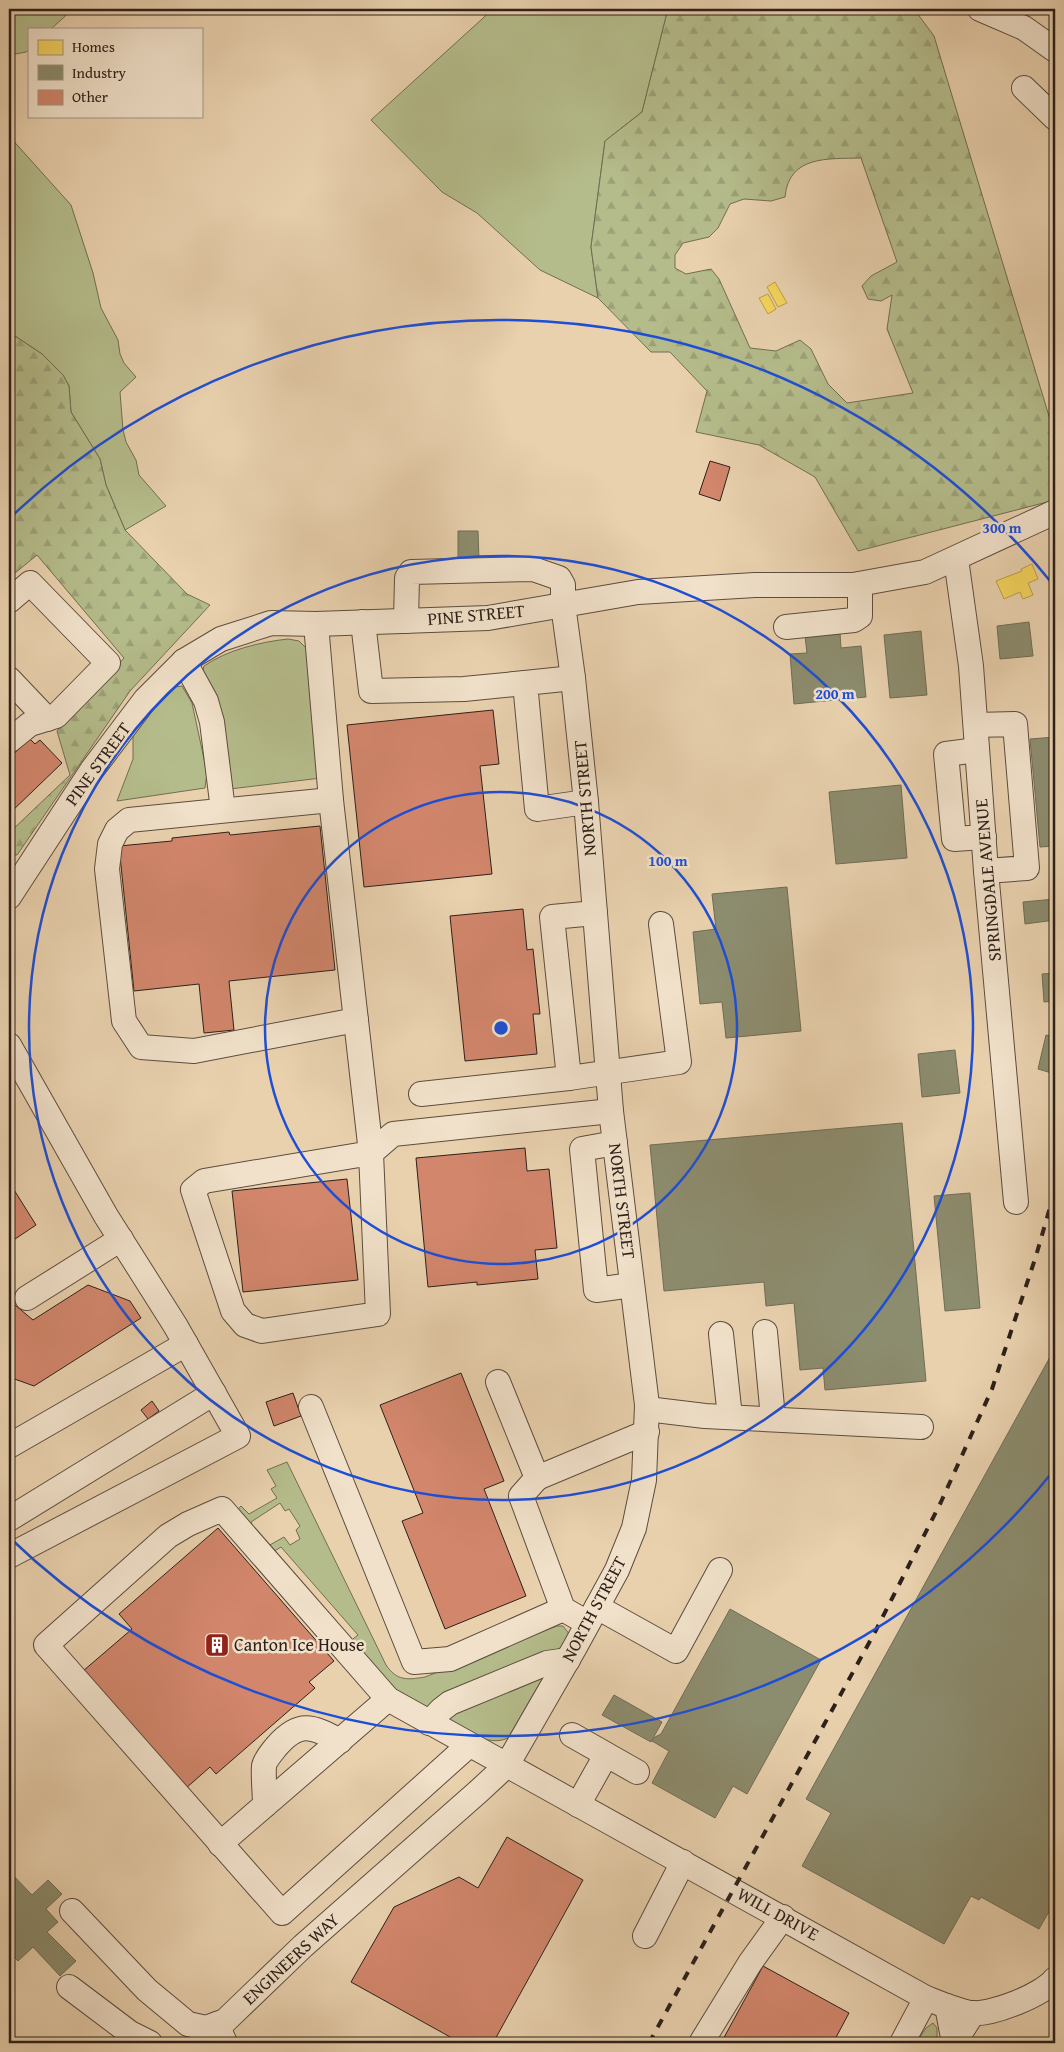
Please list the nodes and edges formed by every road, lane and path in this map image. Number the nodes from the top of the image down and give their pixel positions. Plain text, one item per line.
1 (980, 9) edge
2 (1055, 50) edge
3 (1024, 88) dead end
4 (1055, 118) edge
5 (1055, 169) edge
6 (1055, 190) edge
7 (1055, 512) edge
8 (956, 559) junction
9 (860, 584) junction
10 (9, 601) edge
11 (563, 605) junction
12 (406, 621) junction
13 (363, 622) junction
14 (316, 624) junction
15 (786, 627) dead end
16 (184, 661) junction
17 (573, 678) junction
18 (9, 679) edge
19 (526, 683) junction
20 (47, 719) junction
21 (976, 725) junction
22 (9, 741) edge
23 (977, 750) junction
24 (331, 800) junction
25 (586, 802) junction
26 (223, 810) junction
27 (984, 837) junction
28 (986, 871) junction
29 (16, 875) edge
30 (9, 897) edge
31 (595, 913) junction
32 (662, 924) dead end
33 (356, 1020) junction
34 (9, 1045) edge
35 (608, 1073) junction
36 (569, 1078) junction
37 (421, 1094) dead end
38 (611, 1111) junction
39 (615, 1143) junction
40 (371, 1153) junction
41 (1016, 1202) dead end
42 (120, 1239) junction
43 (632, 1285) junction
44 (27, 1298) dead end
45 (765, 1332) dead end
46 (721, 1334) dead end
47 (186, 1344) junction
48 (498, 1382) dead end
49 (214, 1393) junction
50 (311, 1407) dead end
51 (647, 1409) junction
52 (730, 1417) junction
53 (773, 1418) junction
54 (921, 1427) dead end
55 (647, 1432) junction
56 (9, 1446) edge
57 (537, 1478) junction
58 (9, 1519) edge
59 (9, 1556) edge
60 (720, 1570) dead end
61 (563, 1609) junction
62 (592, 1615) junction
63 (568, 1660) junction
64 (388, 1699) junction
65 (429, 1723) junction
66 (572, 1736) dead end
67 (340, 1740) junction
68 (469, 1745) junction
69 (606, 1755) junction
70 (507, 1765) junction
71 (637, 1772) dead end
72 (265, 1805) junction
73 (578, 1805) junction
74 (220, 1844) junction
75 (683, 1862) junction
76 (72, 1911) dead end
77 (783, 1917) junction
78 (646, 1936) dead end
79 (1054, 1983) edge
80 (68, 1987) dead end
81 (937, 2002) junction
82 (973, 2013) junction
83 (210, 2035) edge
84 (150, 2043) edge
85 (701, 2043) edge
86 (902, 2043) edge
87 (954, 2043) edge

1 - 2 street
3 - 4 street
5 - 6 path
7 - 8 street, PINE STREET
8 - 9 street, PINE STREET
8 - 21 street, SPRINGDALE AVENUE
9 - 11 street, PINE STREET
9 - 15 street
10 - 20 street
11 - 12 street, PINE STREET
11 - 12 street, NORTH STREET
11 - 17 street, NORTH STREET
12 - 13 street, PINE STREET
13 - 14 street, PINE STREET
13 - 19 street
14 - 16 street, PINE STREET
14 - 24 street
16 - 26 street
16 - 29 street, PINE STREET
17 - 19 street
17 - 25 street, NORTH STREET
18 - 20 street
19 - 25 street
20 - 22 street
21 - 23 street, SPRINGDALE AVENUE
21 - 28 street
23 - 27 street, SPRINGDALE AVENUE
23 - 27 street
24 - 26 street
24 - 33 street
25 - 31 street, NORTH STREET
26 - 33 street
27 - 28 street, SPRINGDALE AVENUE
28 - 41 street, SPRINGDALE AVENUE
29 - 30 street, PINE STREET
31 - 35 street, NORTH STREET
31 - 36 street
32 - 35 street
33 - 40 street
34 - 42 street
35 - 36 street
35 - 38 street, NORTH STREET
36 - 37 street
38 - 39 street, NORTH STREET
38 - 40 street
39 - 43 street, NORTH STREET
39 - 43 street
40 - 40 street
42 - 44 street
42 - 47 street
43 - 51 street, NORTH STREET
45 - 53 street
46 - 52 street
47 - 49 street
47 - 56 street
48 - 57 street
49 - 58 street
49 - 59 street
50 - 61 street
51 - 52 street
51 - 55 street, NORTH STREET
52 - 53 street
53 - 54 street
55 - 57 street
55 - 62 street, NORTH STREET
57 - 61 street
60 - 62 street
61 - 62 street
62 - 63 street, NORTH STREET
63 - 65 street
63 - 70 street, NORTH STREET
64 - 65 street, WILL DRIVE
64 - 67 street
64 - 74 street, WILL DRIVE
65 - 68 street, WILL DRIVE
66 - 69 street
67 - 72 street
67 - 72 street
68 - 70 street, WILL DRIVE
68 - 74 street
69 - 71 street
69 - 73 street
70 - 73 street, WILL DRIVE
70 - 83 street, ENGINEERS WAY
72 - 74 street
73 - 75 street, WILL DRIVE
75 - 77 street, WILL DRIVE
75 - 78 street
76 - 83 street, ENGINEERS WAY
77 - 81 street, WILL DRIVE
77 - 85 street
79 - 82 street, WILL DRIVE
80 - 84 street
81 - 82 street, WILL DRIVE
81 - 86 street
81 - 87 street
82 - 87 street

